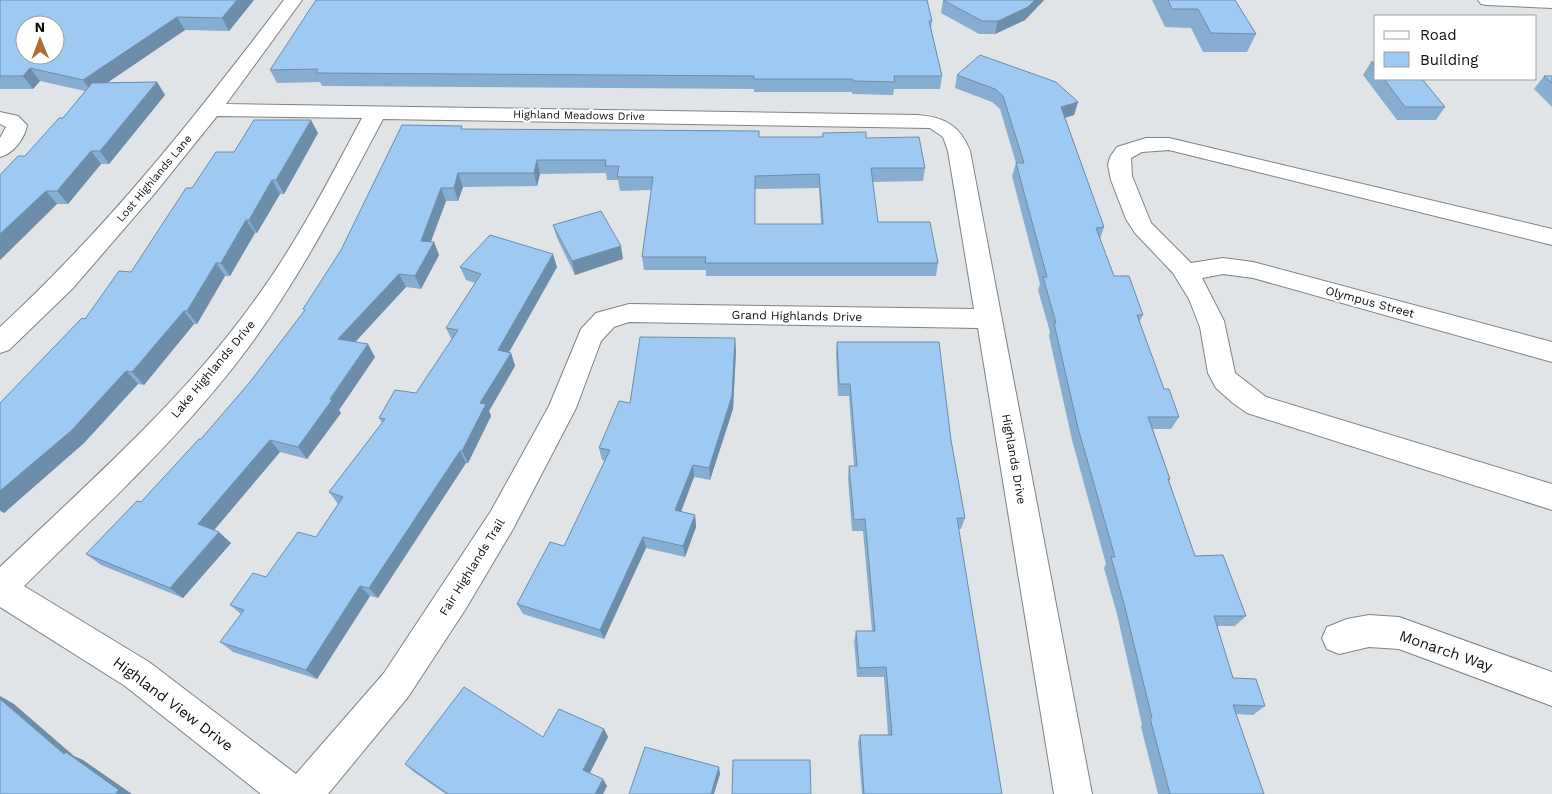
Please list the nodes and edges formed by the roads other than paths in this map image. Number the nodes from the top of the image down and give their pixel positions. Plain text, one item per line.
1 (293, 0) edge
2 (1487, 0) edge
3 (1552, 3) edge
4 (210, 110) junction
5 (376, 112) junction
6 (8, 122) edge
7 (946, 128) joint
8 (0, 151) edge
9 (1552, 238) edge
10 (1186, 272) junction
11 (990, 319) junction
12 (605, 320) joint
13 (0, 343) edge
14 (1552, 352) edge
15 (1552, 497) edge
16 (0, 588) edge
17 (1339, 638) dead end
18 (1552, 689) edge
19 (291, 794) edge
20 (304, 794) edge
21 (1073, 794) edge

1 - 4 street, Lost Highlands Lane
2 - 3 street
4 - 5 street, Highland Meadows Drive
4 - 13 street, Lost Highlands Lane
5 - 7 street, Highland Meadows Drive
5 - 16 street, Lake Highlands Drive
6 - 8 street
7 - 11 street, Highlands Drive
9 - 10 street
10 - 14 street, Olympus Street
10 - 15 street
11 - 12 street, Grand Highlands Drive
11 - 21 street, Highlands Drive
12 - 20 street, Fair Highlands Trail
16 - 19 street, Highland View Drive
17 - 18 street, Monarch Way

